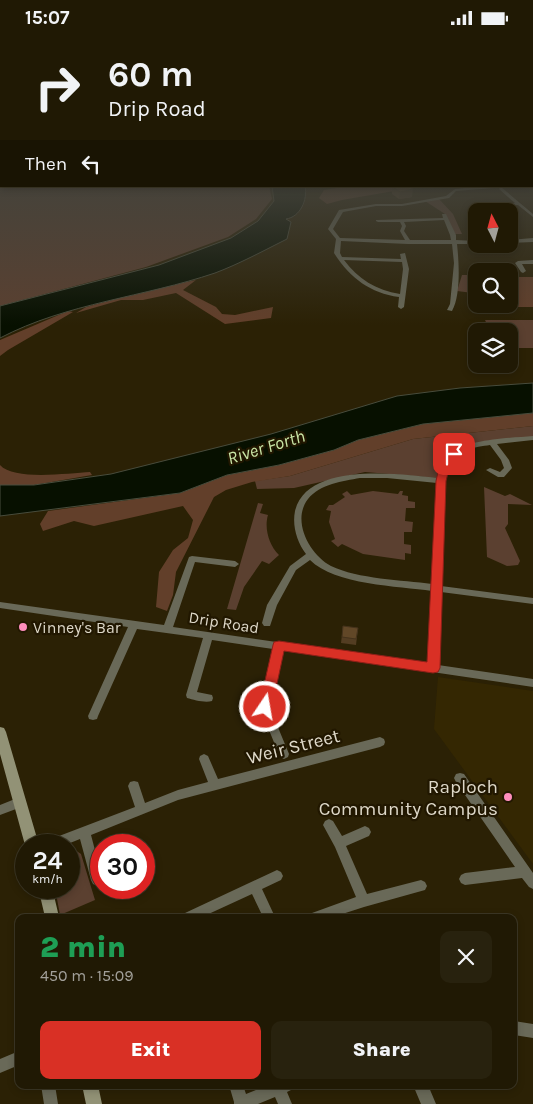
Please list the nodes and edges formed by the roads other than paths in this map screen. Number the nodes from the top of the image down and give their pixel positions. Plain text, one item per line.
1 (333, 225) edge
2 (404, 225) edge
3 (449, 225) edge
4 (339, 239) junction
5 (453, 241) junction
6 (532, 241) edge
7 (408, 242) junction
8 (468, 242) edge
9 (518, 242) edge
10 (403, 254) dead end
11 (340, 259) junction
12 (404, 261) junction
13 (508, 261) dead end
14 (533, 262) edge
15 (518, 263) junction
16 (523, 271) dead end
17 (401, 297) junction
18 (463, 306) dead end
19 (401, 307) dead end
20 (533, 438) edge
21 (492, 442) junction
22 (490, 470) dead end
23 (441, 481) junction
24 (312, 555) junction
25 (235, 564) dead end
26 (436, 588) junction
27 (533, 601) edge
28 (0, 605) edge
29 (267, 623) dead end
30 (134, 624) junction
31 (167, 629) junction
32 (209, 635) junction
33 (279, 645) junction
34 (433, 668) junction
35 (533, 683) edge
36 (208, 697) dead end
37 (93, 716) dead end
38 (0, 732) edge
39 (380, 742) dead end
40 (284, 754) dead end
41 (204, 759) dead end
42 (460, 778) dead end
43 (215, 784) junction
44 (134, 786) dead end
45 (20, 802) junction
46 (141, 809) junction
47 (0, 810) edge
48 (329, 825) dead end
49 (84, 832) junction
50 (365, 833) dead end
51 (29, 834) edge
52 (79, 834) edge
53 (339, 843) junction
54 (90, 854) edge
55 (525, 872) junction
56 (277, 876) dead end
57 (465, 879) dead end
58 (533, 883) edge
59 (421, 886) dead end
60 (255, 887) junction
61 (48, 899) edge
62 (364, 901) junction
63 (51, 914) edge
64 (196, 914) edge
65 (268, 914) edge
66 (325, 914) edge
67 (517, 1028) edge
68 (533, 1031) edge
69 (15, 1060) edge
70 (0, 1067) edge
71 (49, 1089) edge
72 (91, 1089) edge
73 (237, 1089) edge
74 (277, 1089) edge
75 (282, 1089) edge
76 (422, 1089) edge
77 (51, 1104) edge
78 (94, 1104) edge
79 (242, 1104) edge
80 (285, 1104) edge
81 (429, 1104) edge

1 - 4 street
2 - 7 street
3 - 5 street
4 - 7 street
4 - 11 street
5 - 7 street
5 - 8 street
5 - 18 street
6 - 9 street
10 - 12 street
11 - 12 street
11 - 17 street
12 - 17 street
13 - 15 street
14 - 15 street
15 - 16 street
17 - 19 street
20 - 21 street
21 - 22 street
21 - 23 street
23 - 24 street
23 - 26 street
24 - 26 street
24 - 29 street
25 - 31 street
26 - 27 street
26 - 34 street
28 - 30 street, Drip Road
30 - 31 street, Drip Road
30 - 37 street
31 - 32 street, Drip Road
32 - 33 street, Drip Road
32 - 36 street
33 - 34 street, Drip Road
33 - 40 street
34 - 35 street, Drip Road
38 - 45 street
39 - 43 street, Weir Street
41 - 43 street
42 - 55 street
43 - 46 street, Weir Street
44 - 46 street
45 - 47 street
45 - 51 street
46 - 49 street, Weir Street
48 - 53 street
49 - 52 street, Weir Street
49 - 54 street
50 - 53 street
53 - 62 street
55 - 57 street
55 - 58 street
56 - 60 street
59 - 62 street
60 - 64 street
60 - 65 street
61 - 63 street
62 - 66 street
67 - 68 street
69 - 70 street
71 - 77 street
72 - 78 street
73 - 79 street
74 - 79 street
75 - 80 street
76 - 81 street

